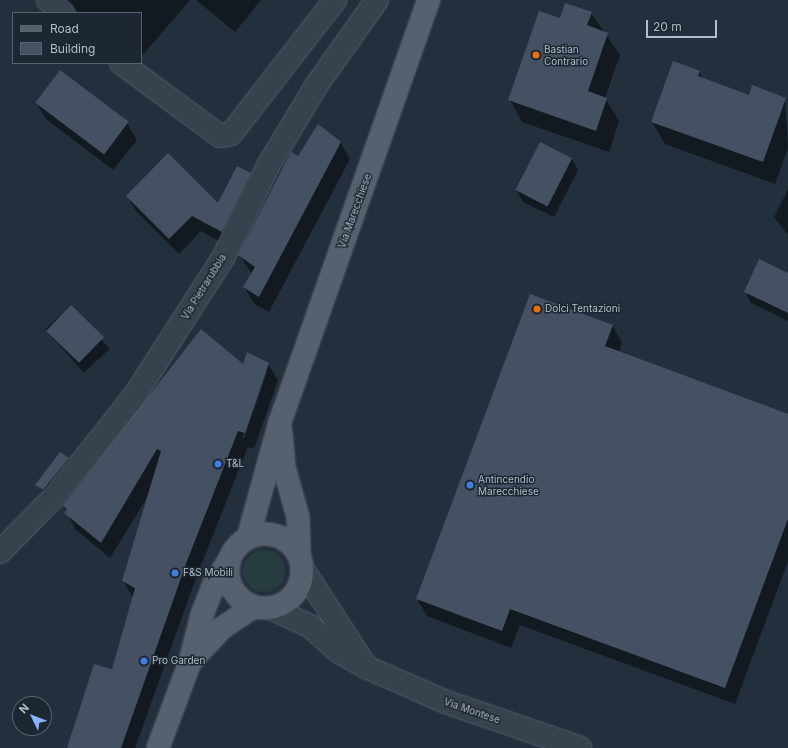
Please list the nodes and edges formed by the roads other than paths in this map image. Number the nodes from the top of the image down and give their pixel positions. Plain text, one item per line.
1 (48, 0) edge
2 (335, 0) edge
3 (377, 0) edge
4 (429, 0) edge
5 (62, 12) edge
6 (122, 64) edge
7 (280, 422) junction
8 (248, 538) junction
9 (0, 552) edge
10 (229, 560) junction
11 (300, 562) junction
12 (263, 608) junction
13 (190, 662) junction
14 (366, 667) junction
15 (158, 748) edge
16 (580, 748) edge

1 - 5 street
2 - 6 street
3 - 9 street, Via Pietrarubbia
4 - 7 main road, Via Marecchiese
7 - 8 main road, Via Marecchiese
7 - 11 main road, Via Marecchiese
8 - 10 main road, Via Marecchiese
8 - 11 main road
10 - 12 main road
10 - 13 main road, Via Marecchiese
11 - 12 main road, Via Marecchiese
11 - 14 street
12 - 13 main road, Via Marecchiese
12 - 14 street, Via Montese
13 - 15 main road, Via Marecchiese
14 - 16 street, Via Montese

